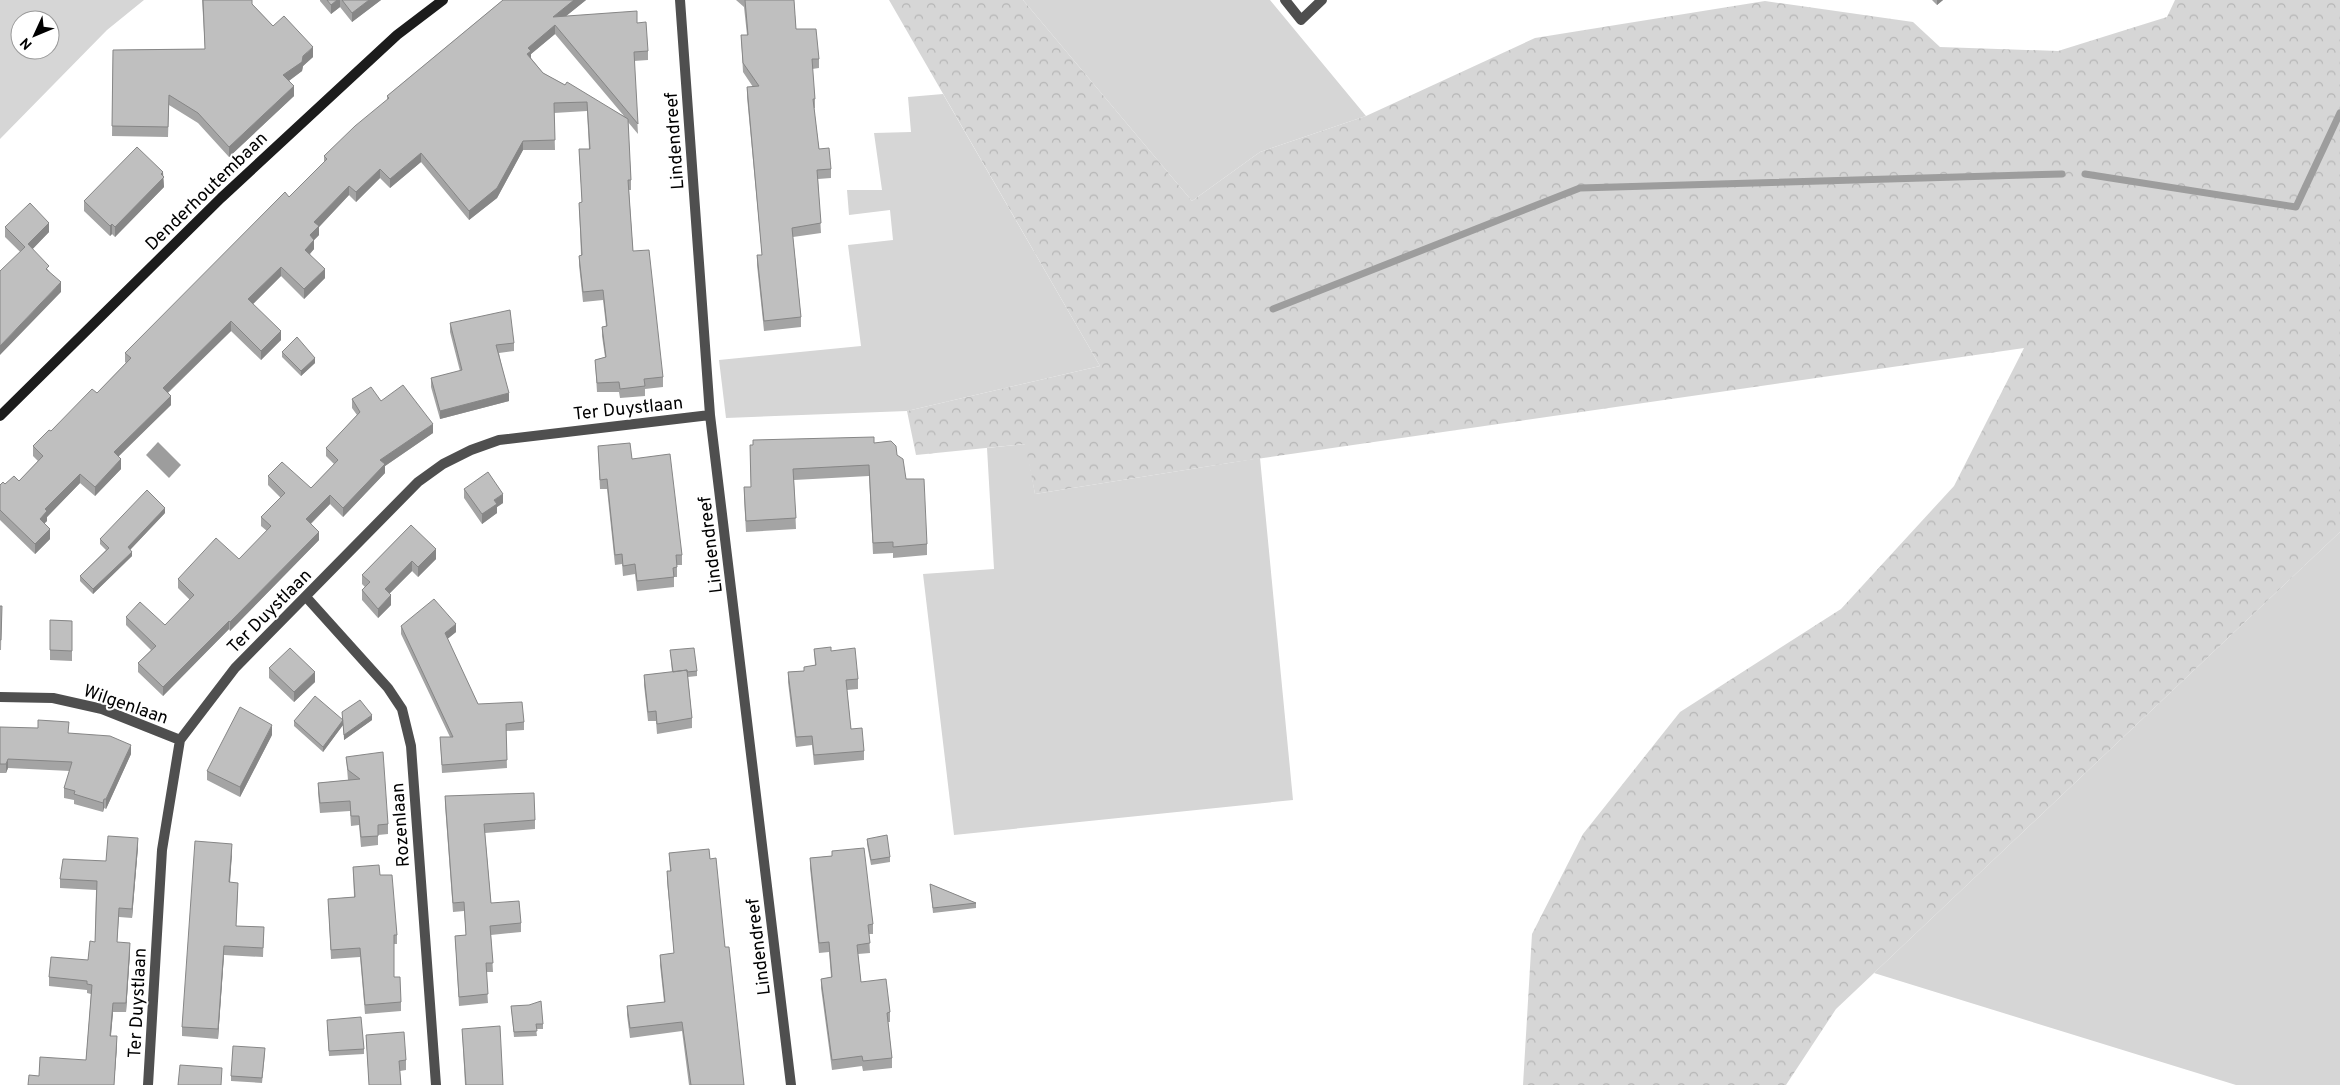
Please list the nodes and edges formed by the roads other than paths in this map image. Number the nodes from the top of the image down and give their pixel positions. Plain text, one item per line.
1 (443, 0) edge
2 (680, 0) edge
3 (1284, 0) edge
4 (1322, 0) edge
5 (710, 415) junction
6 (0, 416) edge
7 (306, 598) junction
8 (0, 697) edge
9 (180, 740) junction
10 (148, 1085) edge
11 (436, 1085) edge
12 (790, 1085) edge

1 - 6 street, Denderhoutembaan
2 - 5 street, Lindendreef
3 - 4 street
5 - 7 street, Ter Duystlaan
5 - 12 street, Lindendreef
7 - 9 street, Ter Duystlaan
7 - 11 street, Rozenlaan
8 - 9 street, Wilgenlaan
9 - 10 street, Ter Duystlaan

